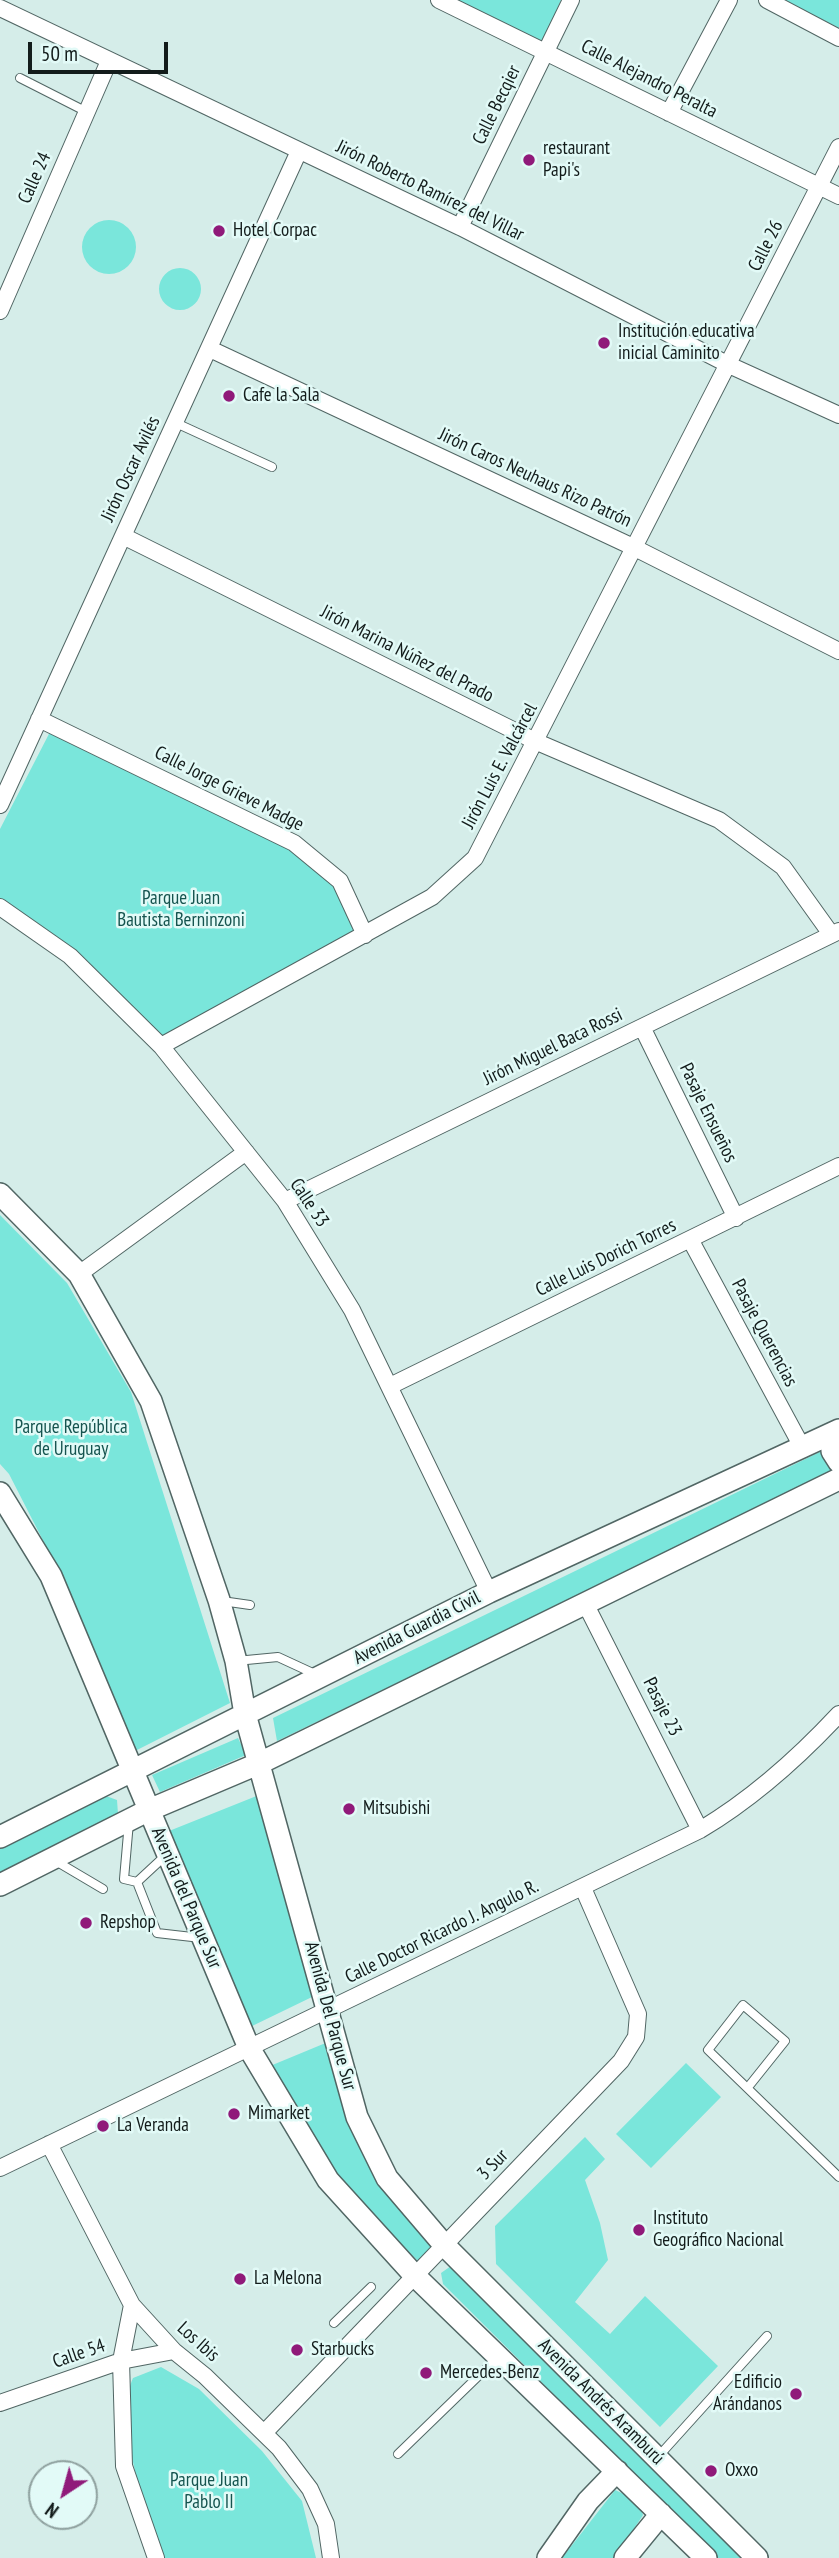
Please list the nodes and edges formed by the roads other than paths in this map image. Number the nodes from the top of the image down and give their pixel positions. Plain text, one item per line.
1 (439, 0) edge
2 (572, 0) edge
3 (729, 0) edge
4 (767, 0) edge
5 (0, 8) edge
6 (839, 38) edge
7 (547, 51) junction
8 (109, 61) junction
9 (20, 78) dead end
10 (87, 112) junction
11 (669, 113) junction
12 (839, 147) edge
13 (299, 151) junction
14 (819, 187) junction
15 (839, 196) edge
16 (460, 227) junction
17 (0, 311) edge
18 (210, 349) junction
19 (729, 365) junction
20 (839, 415) edge
21 (176, 423) junction
22 (272, 467) dead end
23 (123, 536) junction
24 (633, 547) junction
25 (839, 651) edge
26 (39, 719) junction
27 (537, 742) junction
28 (0, 805) edge
29 (0, 907) edge
30 (835, 932) edge
31 (365, 935) junction
32 (642, 1027) junction
33 (161, 1046) junction
34 (246, 1152) junction
35 (839, 1166) edge
36 (0, 1194) edge
37 (285, 1201) junction
38 (736, 1218) junction
39 (691, 1241) junction
40 (79, 1274) junction
41 (390, 1386) junction
42 (836, 1431) edge
43 (801, 1445) junction
44 (839, 1462) edge
45 (839, 1479) edge
46 (0, 1493) edge
47 (489, 1592) junction
48 (219, 1600) junction
49 (586, 1603) junction
50 (250, 1605) dead end
51 (236, 1661) junction
52 (320, 1676) junction
53 (245, 1714) junction
54 (839, 1714) edge
55 (260, 1763) junction
56 (132, 1771) junction
57 (149, 1810) junction
58 (129, 1821) junction
59 (700, 1830) junction
60 (0, 1837) edge
61 (167, 1854) junction
62 (51, 1859) junction
63 (137, 1882) junction
64 (0, 1885) edge
65 (583, 1888) junction
66 (103, 1889) dead end
67 (202, 1938) junction
68 (328, 2009) junction
69 (249, 2048) junction
70 (749, 2087) junction
71 (49, 2144) junction
72 (0, 2168) edge
73 (839, 2177) edge
74 (445, 2246) junction
75 (416, 2277) junction
76 (371, 2287) dead end
77 (132, 2305) junction
78 (334, 2323) dead end
79 (767, 2336) dead end
80 (174, 2351) junction
81 (499, 2357) junction
82 (121, 2361) junction
83 (0, 2403) edge
84 (264, 2434) junction
85 (398, 2454) dead end
86 (657, 2458) junction
87 (617, 2471) junction
88 (661, 2514) junction
89 (156, 2558) edge
90 (331, 2558) edge
91 (548, 2558) edge
92 (625, 2558) edge
93 (706, 2558) edge
94 (757, 2558) edge

1 - 7 street, Calle Alejandro Peralta
2 - 7 street, Calle Becqier
3 - 11 street
4 - 6 street
5 - 8 street, Jirón Roberto Ramírez del Villar
7 - 11 street, Calle Alejandro Peralta
7 - 16 street, Calle Becqier
8 - 10 street, Calle 24
8 - 13 street, Jirón Roberto Ramírez del Villar
9 - 10 lane
10 - 17 street, Calle 24
11 - 14 street, Calle Alejandro Peralta
12 - 14 street, Calle 26
13 - 16 street, Jirón Roberto Ramírez del Villar
13 - 18 street, Jirón Oscar Avilés
14 - 15 street, Calle Alejandro Peralta
14 - 19 street, Calle 26
16 - 19 street, Jirón Roberto Ramírez del Villar
18 - 21 street, Jirón Oscar Avilés
18 - 24 street, Jirón Caros Neuhaus Rizo Patrón
19 - 20 street, Jirón Roberto Ramírez del Villar
19 - 24 street, Jirón Luis E. Valcárcel
21 - 22 lane
21 - 23 street, Jirón Oscar Avilés
23 - 26 street, Jirón Oscar Avilés
23 - 27 street, Jirón Marina Núñez del Prado
24 - 25 street, Jirón Caros Neuhaus Rizo Patrón
24 - 27 street, Jirón Luis E. Valcárcel
26 - 28 street, Jirón Oscar Avilés
26 - 31 street, Calle Jorge Grieve Madge
27 - 30 street, Jirón Marina Núñez del Prado
27 - 31 street, Jirón Luis E. Valcárcel
29 - 33 street, Calle 33
30 - 32 street, Jirón Miguel Baca Rossi
31 - 33 street, Jirón Luis E. Valcárcel
32 - 37 street, Jirón Miguel Baca Rossi
32 - 38 street, Pasaje Ensueños
33 - 34 street, Calle 33
34 - 37 street, Calle 33
34 - 40 street
35 - 38 street, Calle Luis Dorich Torres
36 - 40 main road
37 - 41 street, Calle 33
38 - 39 street, Calle Luis Dorich Torres
39 - 41 street, Calle Luis Dorich Torres
39 - 43 street, Pasaje Querencias
40 - 48 main road
41 - 47 street, Calle 33
42 - 43 main road, Avenida Guardia Civil
42 - 44 main road
43 - 47 main road, Avenida Guardia Civil
45 - 49 main road
46 - 56 main road, Avenida del Parque Sur
47 - 52 main road, Avenida Guardia Civil
48 - 50 lane
48 - 51 main road
49 - 55 main road
49 - 59 street, Pasaje 23
51 - 52 lane
51 - 53 main road
52 - 53 main road, Avenida Guardia Civil
53 - 55 main road
53 - 56 main road, Avenida Guardia Civil
54 - 59 street, Calle Doctor Ricardo J. Angulo R.
55 - 57 main road
55 - 68 main road, Avenida Del Parque Sur
56 - 57 main road, Avenida del Parque Sur
56 - 60 main road, Avenida Guardia Civil
57 - 58 main road
57 - 61 main road, Avenida del Parque Sur
58 - 62 main road
58 - 63 lane
59 - 65 street, Calle Doctor Ricardo J. Angulo R.
61 - 63 lane
61 - 67 main road, Avenida del Parque Sur
62 - 64 main road
62 - 66 lane
63 - 67 lane
65 - 68 street, Calle Doctor Ricardo J. Angulo R.
65 - 74 street, 3 Sur
67 - 69 main road, Avenida del Parque Sur
68 - 69 street, Calle Doctor Ricardo J. Angulo R.
68 - 74 main road, Avenida Del Parque Sur
69 - 71 street, Calle Doctor Ricardo J. Angulo R.
69 - 75 main road, Avenida del Parque Sur
70 - 70 lane
70 - 73 lane
71 - 72 street, Calle Doctor Ricardo J. Angulo R.
71 - 77 street, Los Ibis
74 - 75 street, 3 Sur
74 - 86 main road, Avenida Andrés Aramburú
75 - 81 main road, Avenida Andrés Aramburú
75 - 84 street, 3 Sur
76 - 78 lane
77 - 80 street, Los Ibis
77 - 82 street
79 - 86 lane
80 - 82 street, Calle 54
80 - 84 street, Los Ibis
81 - 85 lane
81 - 87 main road, Avenida Andrés Aramburú
82 - 83 street, Calle 54
82 - 89 street
84 - 90 street, Los Ibis
86 - 94 main road, Avenida Andrés Aramburú
87 - 88 main road, Avenida Andrés Aramburú
87 - 91 main road
88 - 92 main road
88 - 93 main road, Avenida Andrés Aramburú

